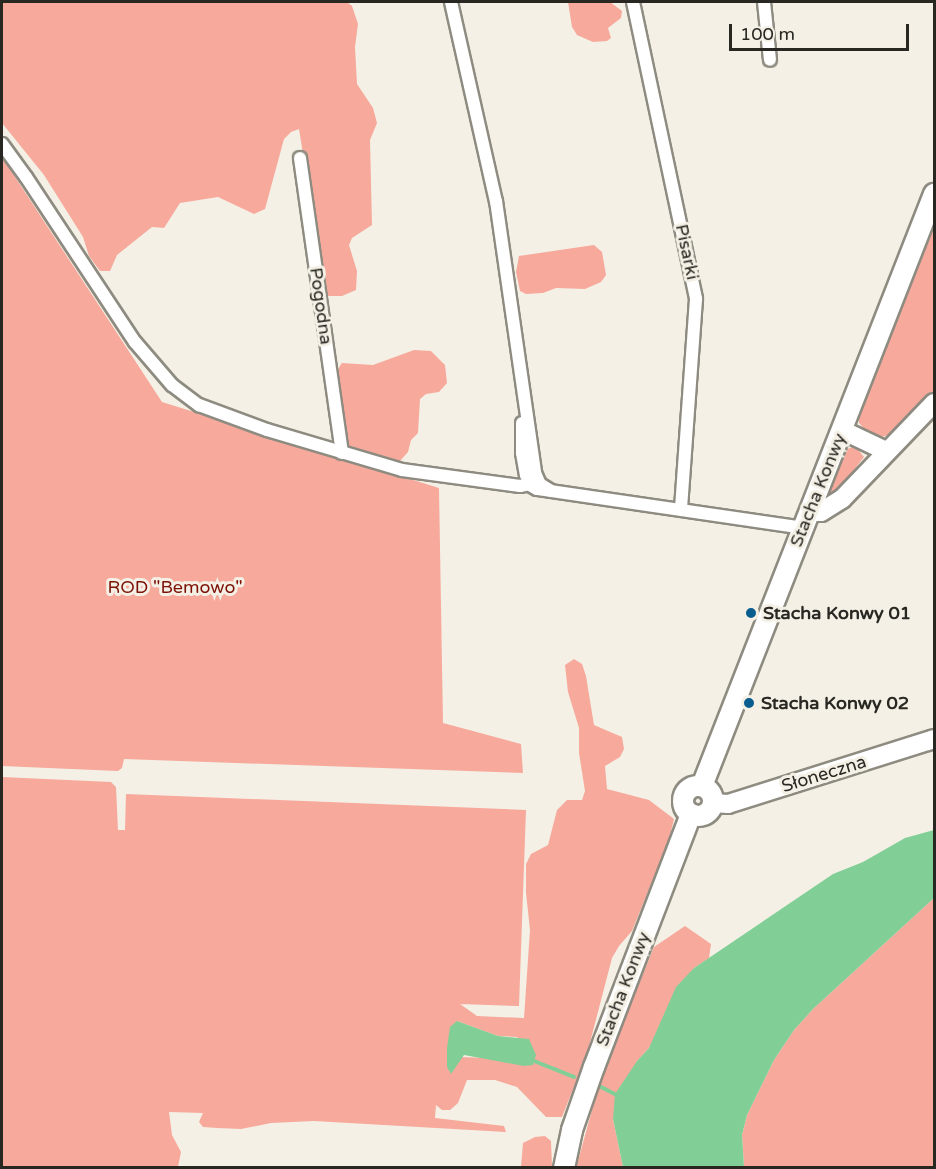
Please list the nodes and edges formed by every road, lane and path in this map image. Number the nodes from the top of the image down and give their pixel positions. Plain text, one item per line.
1 (451, 2) edge
2 (633, 2) edge
3 (764, 2) edge
4 (770, 60) dead end
5 (2, 144) edge
6 (300, 158) dead end
7 (934, 194) edge
8 (934, 403) edge
9 (842, 430) junction
10 (886, 451) junction
11 (342, 453) junction
12 (534, 484) junction
13 (681, 508) junction
14 (806, 520) junction
15 (934, 739) edge
16 (702, 786) junction
17 (713, 803) junction
18 (691, 814) junction
19 (564, 1167) edge

1 - 12 street
2 - 13 street, Pisarki
3 - 4 street
5 - 11 street
6 - 11 street, Pogodna
7 - 9 main road, Stacha Konwy
8 - 10 street
9 - 10 street
9 - 14 main road, Stacha Konwy
10 - 14 street
11 - 12 street
12 - 13 street
13 - 14 street
14 - 16 main road, Stacha Konwy
15 - 17 street, Słoneczna
16 - 17 main road
16 - 18 main road
17 - 18 main road
18 - 19 main road, Stacha Konwy

